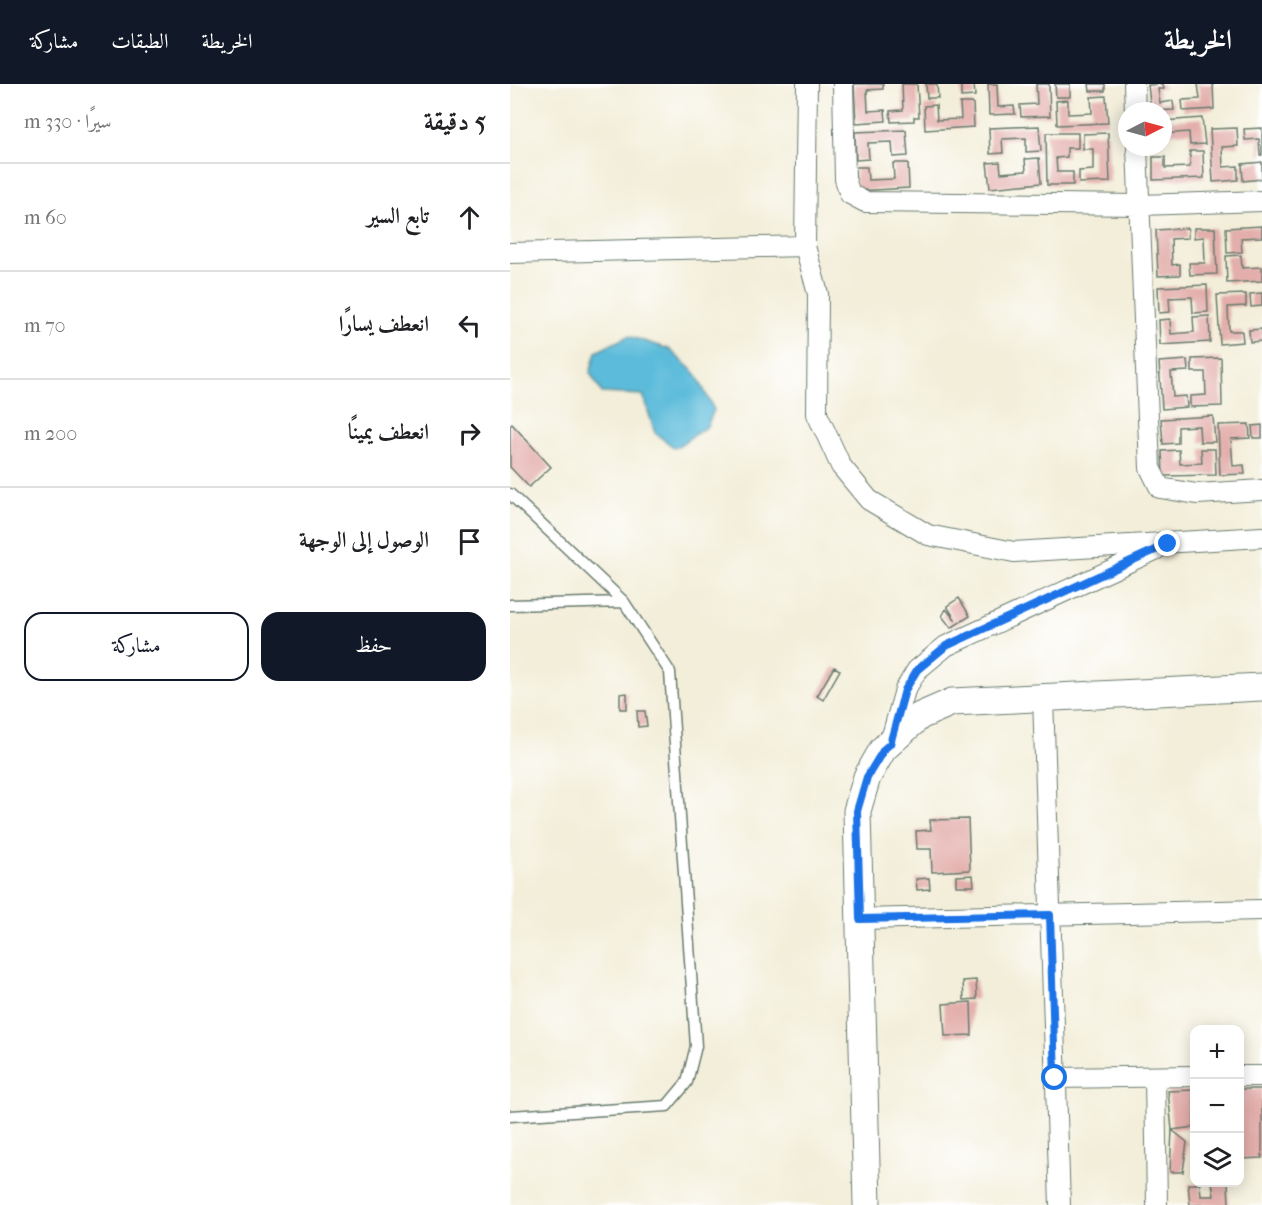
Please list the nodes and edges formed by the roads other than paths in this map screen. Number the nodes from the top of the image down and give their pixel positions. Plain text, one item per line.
1 (807, 84) edge
2 (843, 84) edge
3 (1134, 84) edge
4 (1135, 102) edge
5 (1137, 156) edge
6 (1262, 201) edge
7 (1140, 205) junction
8 (805, 246) junction
9 (510, 253) edge
10 (1262, 490) edge
11 (510, 494) edge
12 (1262, 537) edge
13 (1168, 544) junction
14 (624, 602) junction
15 (510, 605) edge
16 (1262, 687) edge
17 (1043, 698) junction
18 (890, 744) junction
19 (1262, 910) edge
20 (1050, 915) junction
21 (860, 919) junction
22 (1190, 1076) edge
23 (1244, 1076) edge
24 (1262, 1076) edge
25 (1155, 1077) junction
26 (1055, 1078) junction
27 (510, 1116) edge
28 (867, 1205) edge
29 (1059, 1205) edge
30 (1157, 1205) edge

1 - 8 street
2 - 7 street
3 - 4 street
5 - 7 street
6 - 7 street
7 - 10 street
8 - 9 street
8 - 13 street
11 - 14 lane
12 - 13 street
13 - 18 street
14 - 15 lane
14 - 27 lane
16 - 17 street
17 - 18 street
17 - 20 street
18 - 21 street
19 - 20 street
20 - 21 street
20 - 26 street
21 - 28 street
22 - 25 street
23 - 24 street
25 - 26 street
25 - 30 street
26 - 29 street

